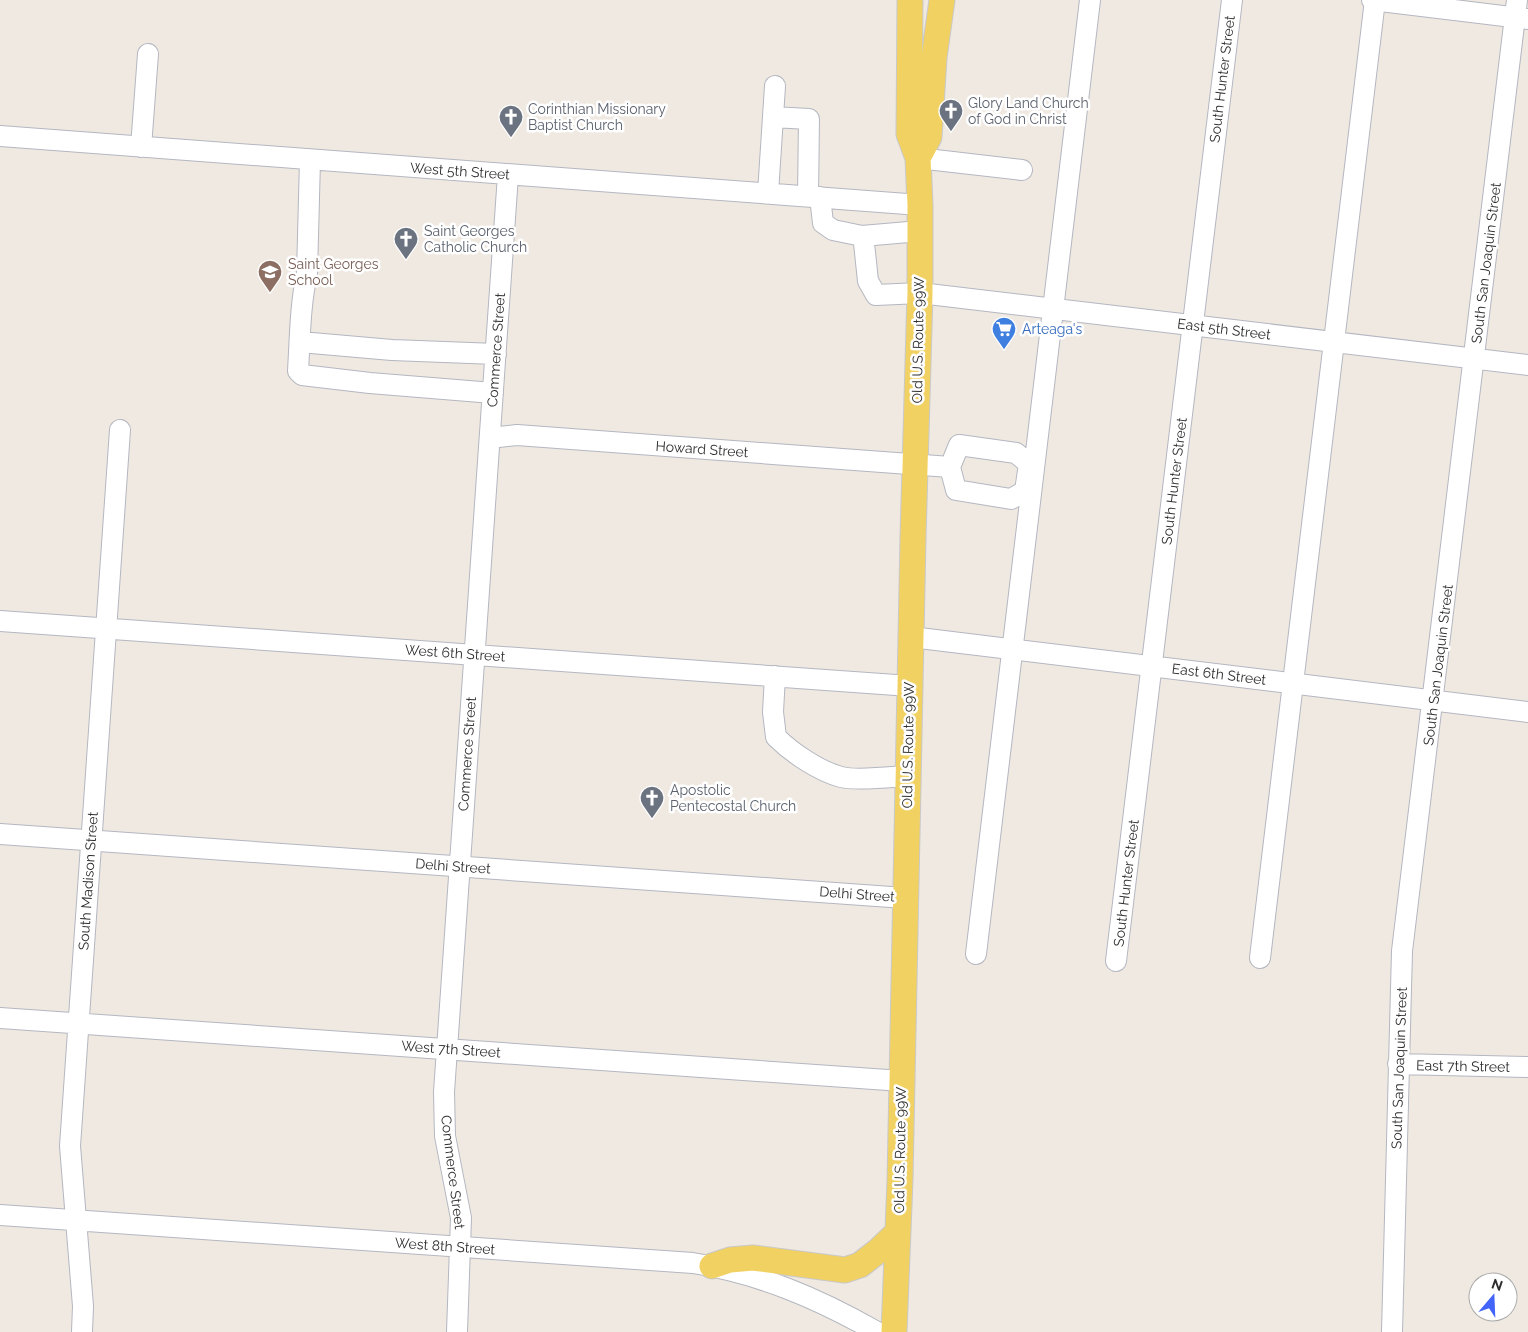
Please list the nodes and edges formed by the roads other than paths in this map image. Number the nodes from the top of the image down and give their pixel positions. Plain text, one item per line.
1 (910, 0) edge
2 (942, 0) edge
3 (1090, 0) edge
4 (1232, 0) edge
5 (1374, 0) edge
6 (1520, 12) edge
7 (148, 54) dead end
8 (775, 86) dead end
9 (773, 117) junction
10 (0, 136) edge
11 (141, 147) junction
12 (918, 158) junction
13 (310, 160) junction
14 (1022, 170) dead end
15 (508, 175) junction
16 (768, 193) junction
17 (814, 197) junction
18 (920, 204) junction
19 (920, 231) junction
20 (862, 236) junction
21 (920, 293) junction
22 (1052, 308) junction
23 (1193, 325) junction
24 (300, 342) junction
25 (1333, 342) junction
26 (496, 354) junction
27 (1475, 359) junction
28 (1528, 365) edge
29 (493, 393) junction
30 (120, 430) dead end
31 (490, 438) junction
32 (915, 465) junction
33 (950, 467) dead end
34 (0, 621) edge
35 (106, 628) junction
36 (911, 637) junction
37 (1011, 649) junction
38 (474, 655) junction
39 (1152, 666) junction
40 (775, 676) junction
41 (1293, 683) junction
42 (910, 686) junction
43 (1434, 700) junction
44 (1528, 712) edge
45 (907, 776) junction
46 (0, 834) edge
47 (91, 841) junction
48 (459, 866) junction
49 (905, 898) junction
50 (976, 954) dead end
51 (1260, 958) dead end
52 (1116, 961) dead end
53 (0, 1018) edge
54 (78, 1023) junction
55 (447, 1049) junction
56 (1398, 1064) junction
57 (1528, 1068) edge
58 (902, 1081) junction
59 (0, 1215) edge
60 (76, 1221) junction
61 (898, 1232) junction
62 (460, 1247) junction
63 (712, 1266) junction
64 (82, 1332) edge
65 (457, 1332) edge
66 (877, 1332) edge
67 (894, 1332) edge
68 (1392, 1332) edge

1 - 12 main road, Old U.S. Route 99W
2 - 12 main road, Old U.S. Route 99W
3 - 22 street
4 - 23 street, South Hunter Street
5 - 6 street
5 - 25 street
6 - 27 street, South San Joaquin Street
7 - 11 street
8 - 9 street
9 - 16 street
9 - 17 street
10 - 11 street, West 5th Street
11 - 13 street, West 5th Street
12 - 14 street
12 - 18 main road, Old U.S. Route 99W
13 - 15 street, West 5th Street
13 - 24 street
15 - 16 street, West 5th Street
15 - 26 street, Commerce Street
16 - 17 street, West 5th Street
17 - 18 street, West 5th Street
17 - 20 street
18 - 19 main road, Old U.S. Route 99W
19 - 20 street
19 - 21 main road, Old U.S. Route 99W
20 - 21 street, East 5th Street
21 - 22 street, East 5th Street
21 - 32 main road, Old U.S. Route 99W
22 - 23 street, East 5th Street
22 - 37 street
23 - 25 street, East 5th Street
23 - 39 street, South Hunter Street
24 - 26 street
24 - 29 street
25 - 27 street, East 5th Street
25 - 41 street
26 - 29 street, Commerce Street
27 - 28 street, East 5th Street
27 - 43 street, South San Joaquin Street
29 - 31 street, Commerce Street
30 - 35 street, South Madison Street
31 - 32 street, Howard Street
31 - 38 street, Commerce Street
32 - 33 street, Howard Street
32 - 36 main road, Old U.S. Route 99W
34 - 35 street, West 6th Street
35 - 38 street, West 6th Street
35 - 47 street, South Madison Street
36 - 37 street, East 6th Street
36 - 42 main road, Old U.S. Route 99W
37 - 39 street, East 6th Street
37 - 50 street
38 - 40 street, West 6th Street
38 - 48 street, Commerce Street
39 - 41 street, East 6th Street
39 - 52 street, South Hunter Street
40 - 42 street, West 6th Street
40 - 45 street
41 - 43 street, East 6th Street
41 - 51 street
42 - 45 main road, Old U.S. Route 99W
43 - 44 street, East 6th Street
43 - 56 street, South San Joaquin Street
45 - 49 main road, Old U.S. Route 99W
46 - 47 street, Delhi Street
47 - 48 street, Delhi Street
47 - 54 street, South Madison Street
48 - 49 street, Delhi Street
48 - 55 street, Commerce Street
49 - 58 main road, Old U.S. Route 99W
53 - 54 street, West 7th Street
54 - 55 street, West 7th Street
54 - 60 street, South Madison Street
55 - 58 street, West 7th Street
55 - 62 street, Commerce Street
56 - 57 street, East 7th Street
56 - 68 street, South San Joaquin Street
58 - 61 main road, Old U.S. Route 99W
59 - 60 street, West 8th Street
60 - 62 street, West 8th Street
60 - 64 street, South Madison Street
61 - 63 main road
61 - 67 main road, Old U.S. Route 99W
62 - 63 street, West 8th Street
62 - 65 street, Commerce Street
63 - 66 street, West 8th Street

